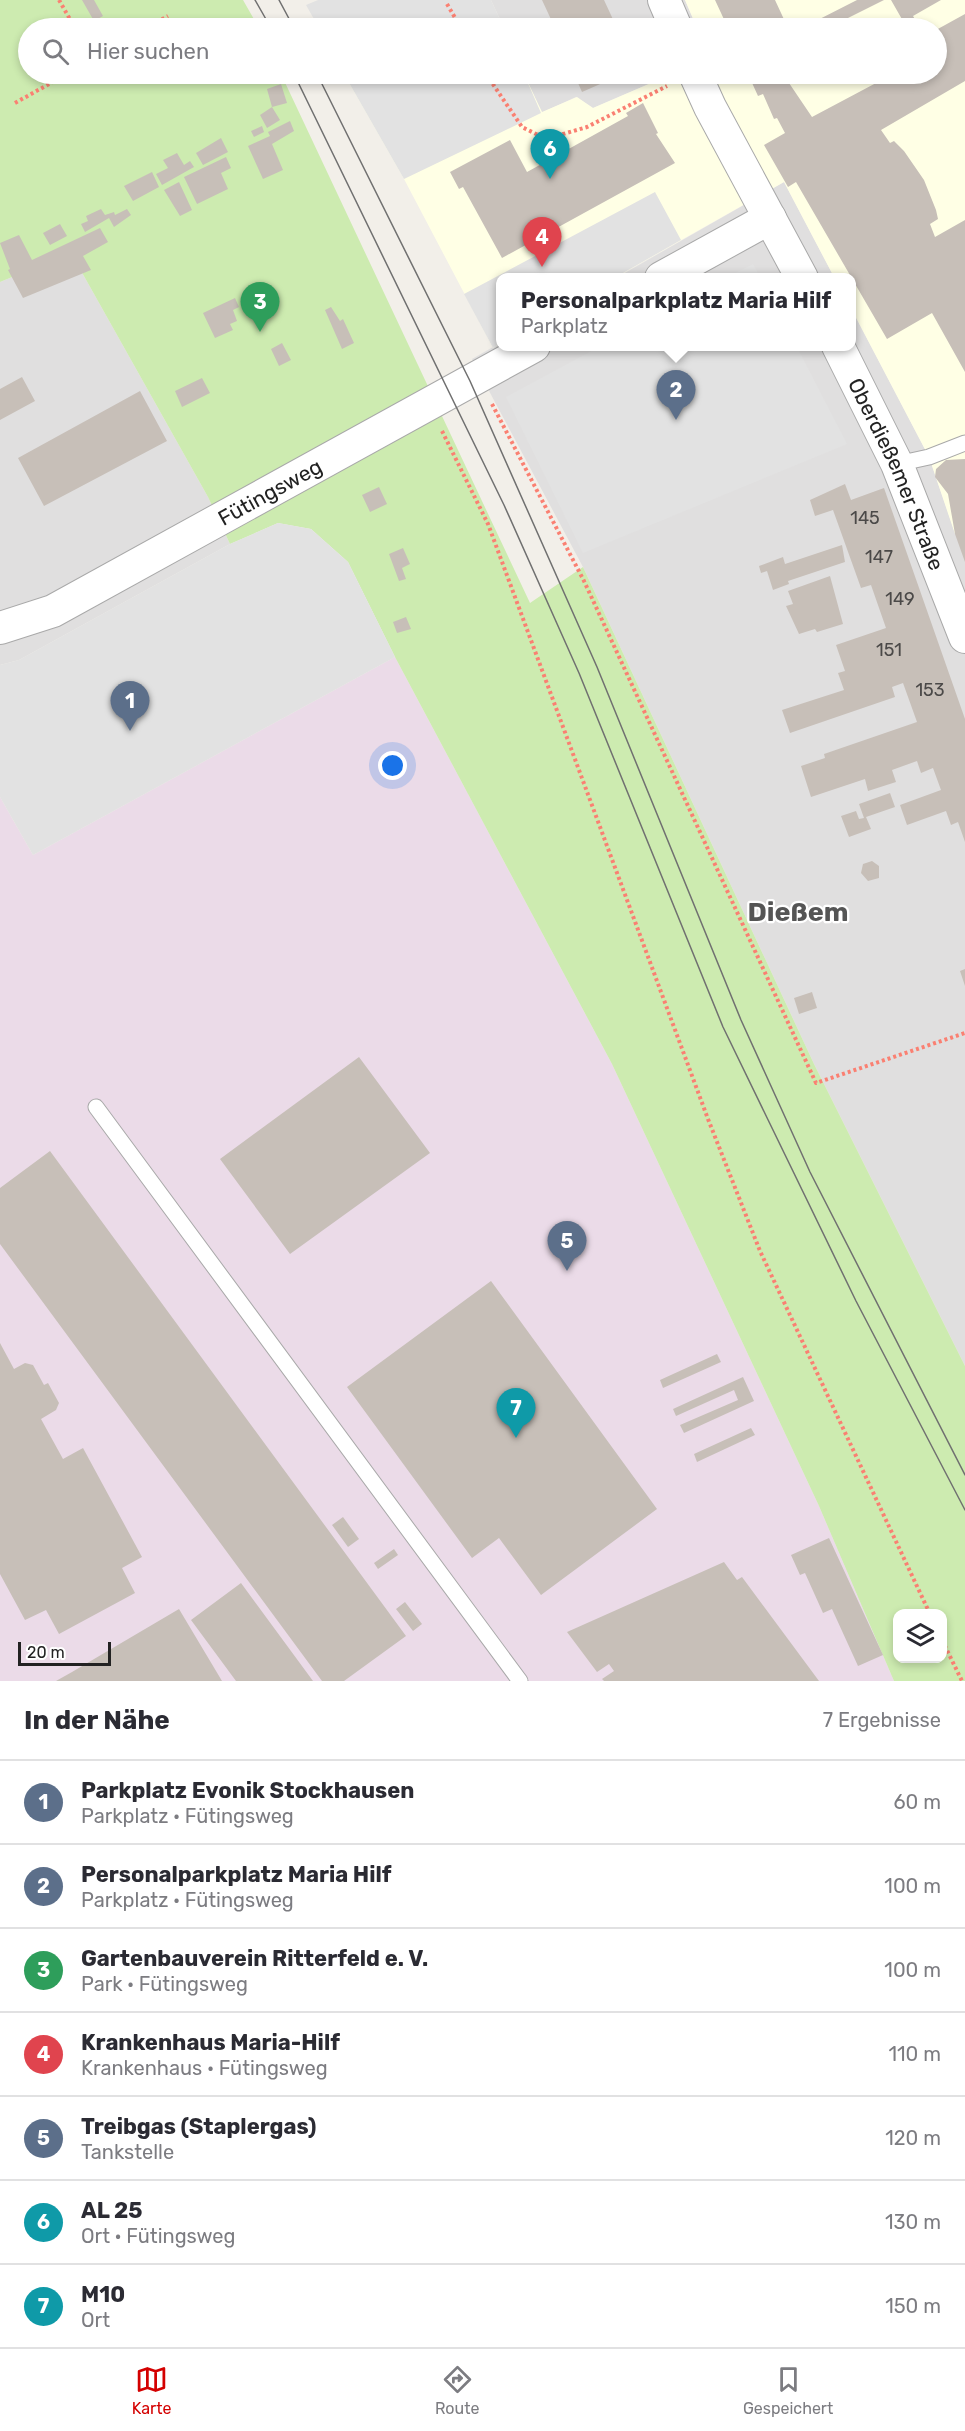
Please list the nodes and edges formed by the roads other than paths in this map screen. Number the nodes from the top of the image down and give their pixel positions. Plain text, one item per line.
1 (663, 0) edge
2 (671, 18) edge
3 (688, 84) edge
4 (770, 218) junction
5 (670, 273) edge
6 (799, 273) edge
7 (525, 351) edge
8 (840, 351) edge
9 (965, 443) edge
10 (897, 464) junction
11 (0, 628) edge
12 (965, 637) edge
13 (96, 1107) dead end
14 (520, 1681) edge

1 - 2 street
3 - 4 street
4 - 5 street
4 - 6 street
7 - 11 street, Fütingsweg
8 - 10 street, Oberdießemer Straße
9 - 10 lane
10 - 12 street, Oberdießemer Straße
13 - 14 lane

